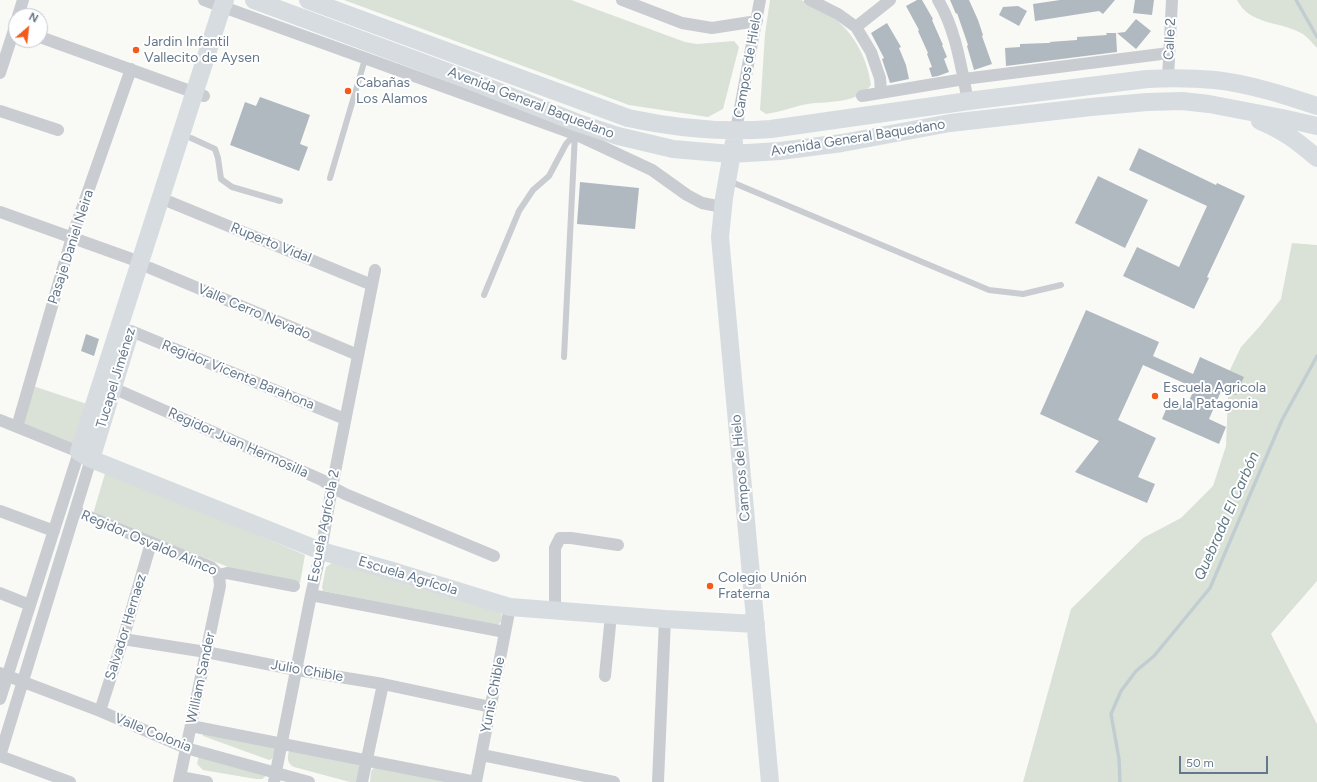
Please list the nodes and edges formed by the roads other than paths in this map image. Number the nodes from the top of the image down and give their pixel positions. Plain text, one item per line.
1 (204, 0) edge
2 (254, 0) edge
3 (308, 0) edge
4 (622, 0) edge
5 (760, 0) edge
6 (810, 0) edge
7 (890, 0) edge
8 (938, 0) edge
9 (1172, 0) edge
10 (226, 4) edge
11 (757, 21) junction
12 (856, 28) junction
13 (48, 40) edge
14 (9, 48) edge
15 (1169, 53) junction
16 (365, 58) junction
17 (131, 69) junction
18 (0, 73) edge
19 (1168, 78) junction
20 (964, 79) junction
21 (881, 92) junction
22 (200, 94) junction
23 (862, 96) dead end
24 (968, 101) junction
25 (1222, 106) junction
26 (1317, 106) edge
27 (0, 111) edge
28 (1317, 126) edge
29 (58, 130) dead end
30 (736, 130) junction
31 (575, 134) junction
32 (191, 138) junction
33 (731, 154) junction
34 (1317, 158) edge
35 (330, 178) dead end
36 (726, 180) junction
37 (280, 201) dead end
38 (170, 202) junction
39 (722, 207) junction
40 (0, 212) edge
41 (72, 237) junction
42 (145, 265) junction
43 (375, 270) dead end
44 (372, 285) junction
45 (1061, 285) dead end
46 (484, 295) dead end
47 (131, 331) junction
48 (358, 355) junction
49 (564, 357) dead end
50 (113, 388) junction
51 (345, 419) junction
52 (0, 420) edge
53 (17, 427) junction
54 (85, 455) junction
55 (332, 487) junction
56 (0, 511) edge
57 (75, 512) junction
58 (54, 531) junction
59 (150, 543) junction
60 (618, 544) dead end
61 (321, 551) junction
62 (494, 556) dead end
63 (219, 575) junction
64 (294, 586) dead end
65 (0, 593) edge
66 (311, 595) junction
67 (30, 605) junction
68 (510, 607) junction
69 (555, 611) junction
70 (611, 615) junction
71 (665, 619) junction
72 (756, 624) junction
73 (505, 632) junction
74 (123, 639) junction
75 (206, 652) junction
76 (297, 670) junction
77 (4, 674) edge
78 (605, 676) dead end
79 (23, 682) junction
80 (383, 684) junction
81 (0, 699) edge
82 (491, 707) junction
83 (100, 711) junction
84 (191, 726) junction
85 (282, 744) junction
86 (186, 748) junction
87 (482, 755) junction
88 (0, 756) edge
89 (366, 760) junction
90 (275, 778) edge
91 (180, 779) edge
92 (70, 782) edge
93 (207, 782) edge
94 (309, 782) edge
95 (362, 782) edge
96 (476, 782) edge
97 (614, 782) edge
98 (658, 782) edge
99 (770, 782) edge

1 - 10 street, Avenida General Baquedano
2 - 33 street, Avenida General Baquedano
3 - 30 street, Avenida General Baquedano
4 - 11 street
5 - 11 street, Campos de Hielo
6 - 12 street
7 - 12 street
8 - 20 street
9 - 15 street, Calle 2
10 - 16 street, Avenida General Baquedano
10 - 22 street, Tucapel Jiménez
11 - 30 street, Campos de Hielo
12 - 21 street
13 - 17 street
14 - 18 street
15 - 19 street, Calle 2
15 - 20 street
16 - 31 street, Avenida General Baquedano
16 - 35 lane
17 - 22 street
17 - 41 street, Pasaje Daniel Neira
19 - 24 street, Avenida General Baquedano
19 - 26 street, Avenida General Baquedano
20 - 21 street
20 - 24 street
21 - 23 street
22 - 32 street, Tucapel Jiménez
22 - 42 street, Tucapel Jiménez
24 - 30 street, Avenida General Baquedano
25 - 28 street, Avenida General Baquedano
25 - 33 street, Avenida General Baquedano
25 - 34 street
27 - 29 street
30 - 33 street, Campos de Hielo
31 - 39 street, Avenida General Baquedano
31 - 46 lane
31 - 49 lane
32 - 37 lane
32 - 38 street, Tucapel Jiménez
33 - 36 street, Campos de Hielo
36 - 39 street, Campos de Hielo
36 - 45 lane
38 - 42 street, Tucapel Jiménez
38 - 44 street, Ruperto Vidal
39 - 72 street, Campos de Hielo
40 - 41 street, Valle Cerro Nevado
41 - 42 street, Valle Cerro Nevado
41 - 53 street, Pasaje Daniel Neira
42 - 47 street, Tucapel Jiménez
42 - 48 street, Valle Cerro Nevado
42 - 54 street, Tucapel Jiménez
43 - 44 street, Escuela Agrícola 2
44 - 48 street, Escuela Agrícola 2
47 - 50 street, Tucapel Jiménez
47 - 51 street, Regidor Vicente Barahona
48 - 51 street, Escuela Agrícola 2
50 - 54 street, Tucapel Jiménez
50 - 55 street, Regidor Juan Hermosilla
51 - 55 street, Escuela Agrícola 2
52 - 53 street
53 - 54 street
54 - 57 street, Tucapel Jiménez
54 - 58 street, Tucapel Jiménez
54 - 61 street, Escuela Agrícola
55 - 61 street, Escuela Agrícola 2
55 - 62 street, Regidor Juan Hermosilla
56 - 58 street
57 - 59 street, Regidor Osvaldo Alinco
57 - 79 street, Tucapel Jiménez
58 - 67 street, Tucapel Jiménez
59 - 63 street, Regidor Osvaldo Alinco
59 - 74 street, Salvador Hernaez
60 - 69 street
61 - 66 street, Escuela Agrícola 2
61 - 68 street, Escuela Agrícola
63 - 64 street, Regidor Osvaldo Alinco
63 - 75 street, William Sander
65 - 67 street
66 - 73 street
66 - 76 street, Escuela Agrícola 2
67 - 77 street, Tucapel Jiménez
68 - 69 street, Escuela Agrícola
68 - 73 street, Yunis Chible
69 - 70 street, Escuela Agrícola
70 - 71 street, Escuela Agrícola
70 - 78 street
71 - 72 street, Escuela Agrícola
71 - 98 street
72 - 99 street, Campos de Hielo
73 - 82 street, Yunis Chible
74 - 75 street, Julio Chible
74 - 83 street, Salvador Hernaez
75 - 76 street, Julio Chible
75 - 84 street, William Sander
76 - 80 street, Julio Chible
76 - 85 street, Escuela Agrícola 2
77 - 79 street, Valle Colonia
77 - 81 street, Tucapel Jiménez
79 - 83 street, Valle Colonia
79 - 88 street, Tucapel Jiménez
80 - 82 street, Julio Chible
80 - 89 street
82 - 87 street, Yunis Chible
83 - 86 street, Valle Colonia
84 - 85 street, Valle Colonia
84 - 86 street, William Sander
85 - 89 street, Valle Colonia
85 - 90 street, Escuela Agrícola 2
86 - 90 street, Valle Colonia
86 - 91 street, William Sander
87 - 96 street, Yunis Chible
87 - 97 street
88 - 92 street
89 - 95 street
89 - 96 street, Valle Colonia
90 - 94 street, Valle Colonia
91 - 93 street

